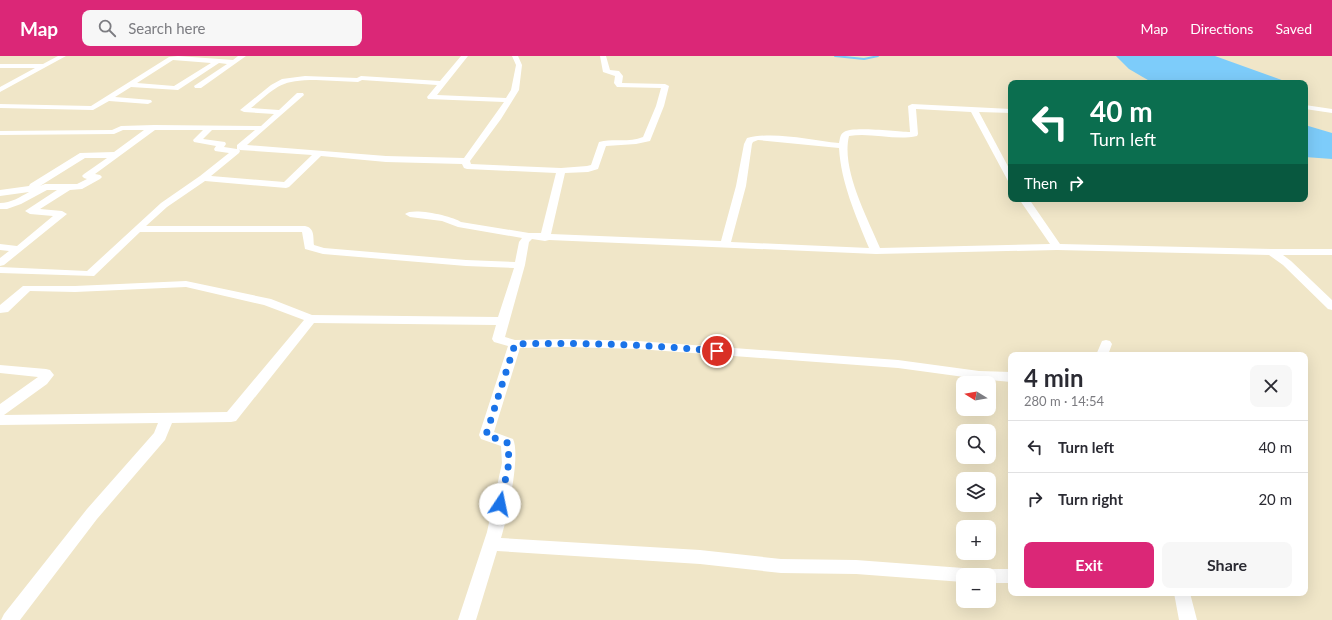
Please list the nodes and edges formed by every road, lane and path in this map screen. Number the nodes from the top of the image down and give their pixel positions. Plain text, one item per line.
1 (63, 56) edge
2 (243, 56) edge
3 (465, 56) edge
4 (515, 56) edge
5 (602, 56) edge
6 (173, 57) edge
7 (218, 61) junction
8 (235, 62) junction
9 (0, 66) edge
10 (45, 66) junction
11 (442, 83) junction
12 (130, 85) junction
13 (198, 86) dead end
14 (0, 90) edge
15 (300, 95) dead end
16 (107, 99) junction
17 (508, 100) junction
18 (148, 102) dead end
19 (0, 106) edge
20 (1308, 107) edge
21 (977, 110) junction
22 (1008, 111) edge
23 (1332, 111) edge
24 (280, 112) junction
25 (154, 127) junction
26 (211, 127) junction
27 (263, 128) junction
28 (0, 133) edge
29 (842, 146) junction
30 (238, 149) junction
31 (318, 154) junction
32 (117, 155) junction
33 (466, 160) junction
34 (561, 171) junction
35 (1008, 174) edge
36 (203, 178) junction
37 (45, 187) junction
38 (68, 187) junction
39 (26, 190) junction
40 (0, 193) edge
41 (18, 202) junction
42 (1026, 202) edge
43 (41, 204) junction
44 (0, 206) edge
45 (410, 214) dead end
46 (137, 229) junction
47 (529, 236) junction
48 (546, 238) junction
49 (725, 245) junction
50 (0, 247) edge
51 (1057, 247) junction
52 (19, 248) junction
53 (876, 251) junction
54 (1271, 252) junction
55 (1332, 252) edge
56 (0, 263) edge
57 (520, 265) junction
58 (0, 270) edge
59 (90, 274) junction
60 (75, 289) junction
61 (1332, 306) edge
62 (1, 311) edge
63 (311, 319) junction
64 (503, 321) junction
65 (515, 344) junction
66 (0, 369) edge
67 (1008, 377) edge
68 (0, 412) edge
69 (167, 417) junction
70 (0, 420) edge
71 (491, 544) junction
72 (956, 575) edge
73 (996, 576) edge
74 (1008, 576) edge
75 (1183, 596) edge
76 (10, 620) edge
77 (467, 620) edge
78 (1188, 620) edge

1 - 10 street
2 - 8 street
3 - 11 street
4 - 17 street
5 - 34 street
6 - 7 street
6 - 12 street
7 - 8 street
7 - 12 street
8 - 13 street
9 - 10 street
10 - 14 street
11 - 17 street
11 - 24 street
12 - 16 street
15 - 24 street
16 - 18 street
16 - 19 street
17 - 33 street
20 - 23 street
21 - 22 street
21 - 29 street
21 - 35 street
24 - 27 street
25 - 26 street
25 - 28 street
25 - 32 street
26 - 27 street
26 - 30 street
27 - 30 street
29 - 49 street
29 - 53 street
30 - 31 street
30 - 36 street
31 - 33 street
31 - 36 street
32 - 38 street
32 - 39 street
33 - 34 street
34 - 48 street
36 - 46 street
37 - 38 street
37 - 39 street
37 - 41 street
38 - 43 street
39 - 40 street
41 - 43 street
41 - 44 street
42 - 51 street
43 - 52 street
45 - 47 street
46 - 57 street
46 - 59 street
47 - 48 street
47 - 57 street
48 - 49 street
49 - 53 street
50 - 52 street
51 - 53 street
51 - 54 street
52 - 56 street
54 - 55 street
54 - 61 street
57 - 64 street
58 - 59 street
59 - 60 street
60 - 62 street
60 - 63 street
63 - 64 street
63 - 69 street
64 - 65 street
65 - 67 street
65 - 71 street
66 - 68 street
69 - 70 street
69 - 76 street
71 - 72 street
71 - 77 street
73 - 74 street
75 - 78 street

